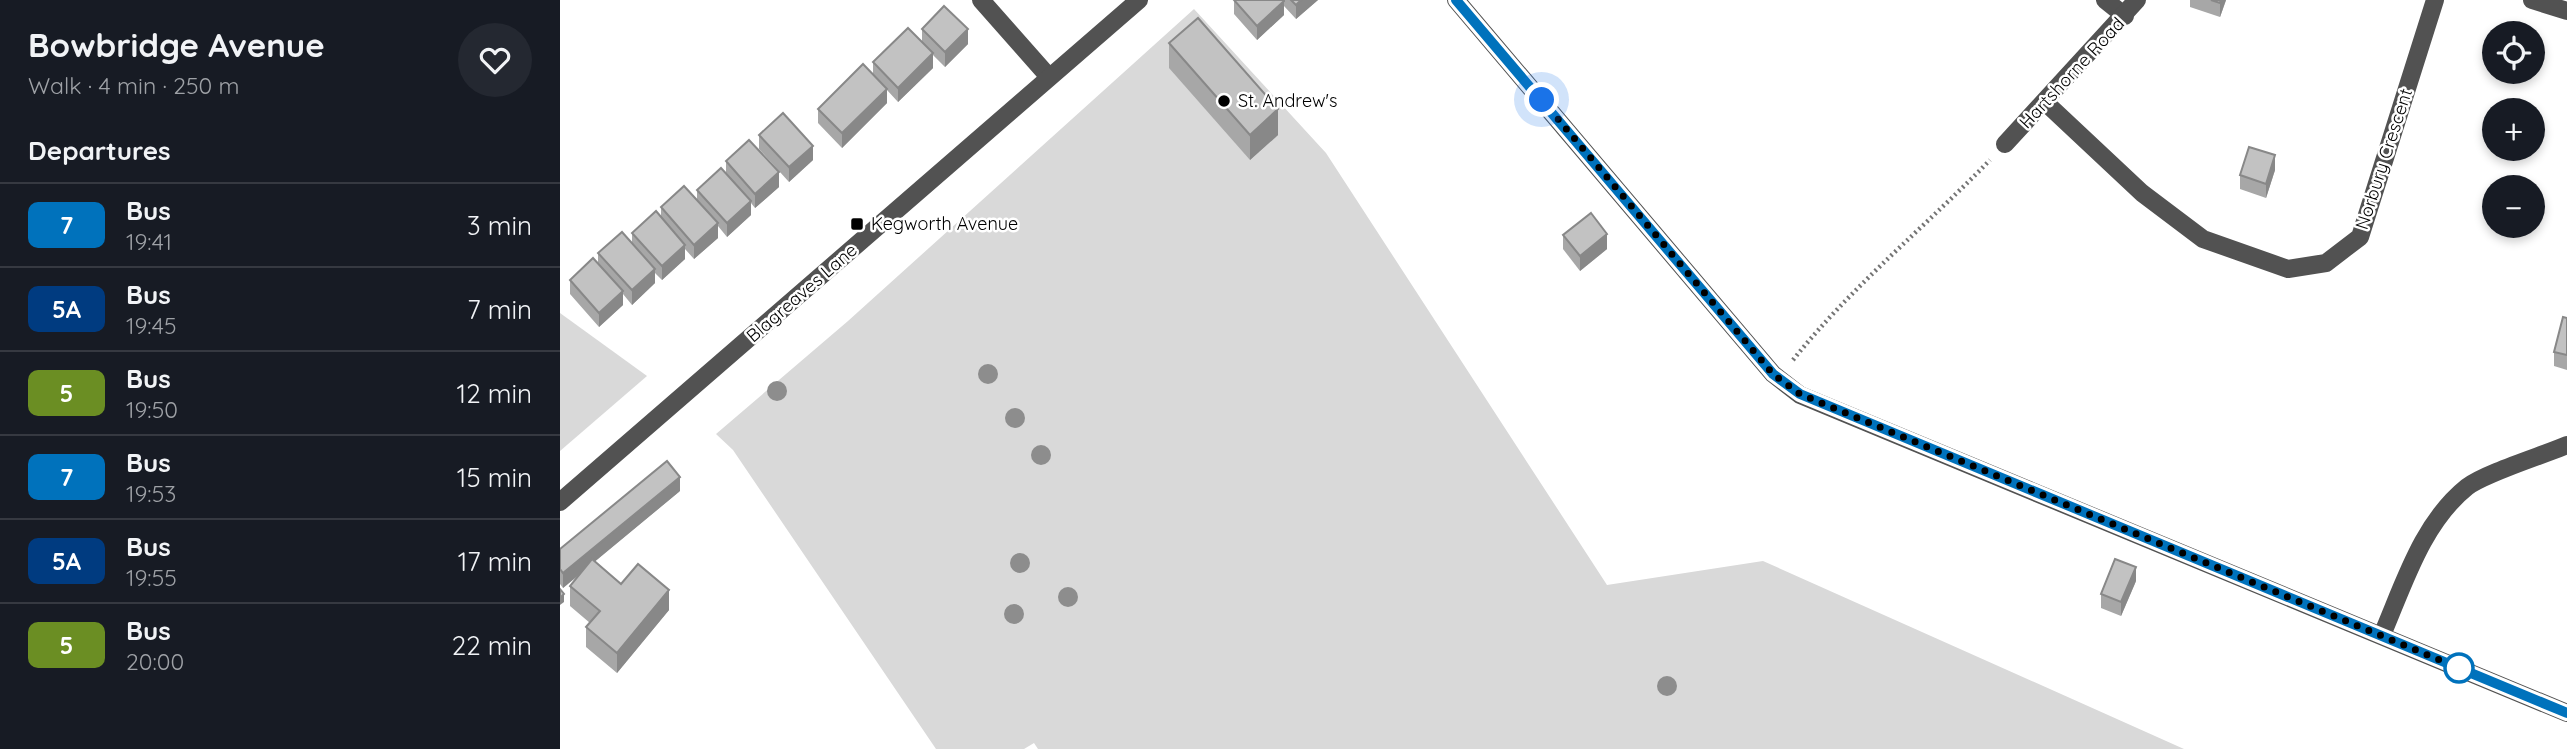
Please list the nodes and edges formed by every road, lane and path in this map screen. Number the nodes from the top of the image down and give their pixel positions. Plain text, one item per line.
1 (981, 0) edge
2 (1139, 0) edge
3 (1457, 0) edge
4 (2105, 0) edge
5 (2137, 0) edge
6 (2435, 0) edge
7 (2532, 0) edge
8 (2567, 11) edge
9 (2124, 16) junction
10 (1049, 77) junction
11 (2046, 103) junction
12 (2005, 144) joint
13 (1778, 378) junction
14 (2567, 445) edge
15 (560, 502) edge
16 (2382, 635) junction
17 (2567, 713) edge

1 - 10 street
2 - 10 street, Blagreaves Lane
3 - 13 street
4 - 9 street
5 - 9 street, Hartshorne Road
6 - 11 street, Norbury Crescent
7 - 8 street
9 - 11 street, Hartshorne Road
10 - 15 street, Blagreaves Lane
11 - 12 street, Hartshorne Road
12 - 13 path
13 - 16 street
14 - 16 street
16 - 17 street

